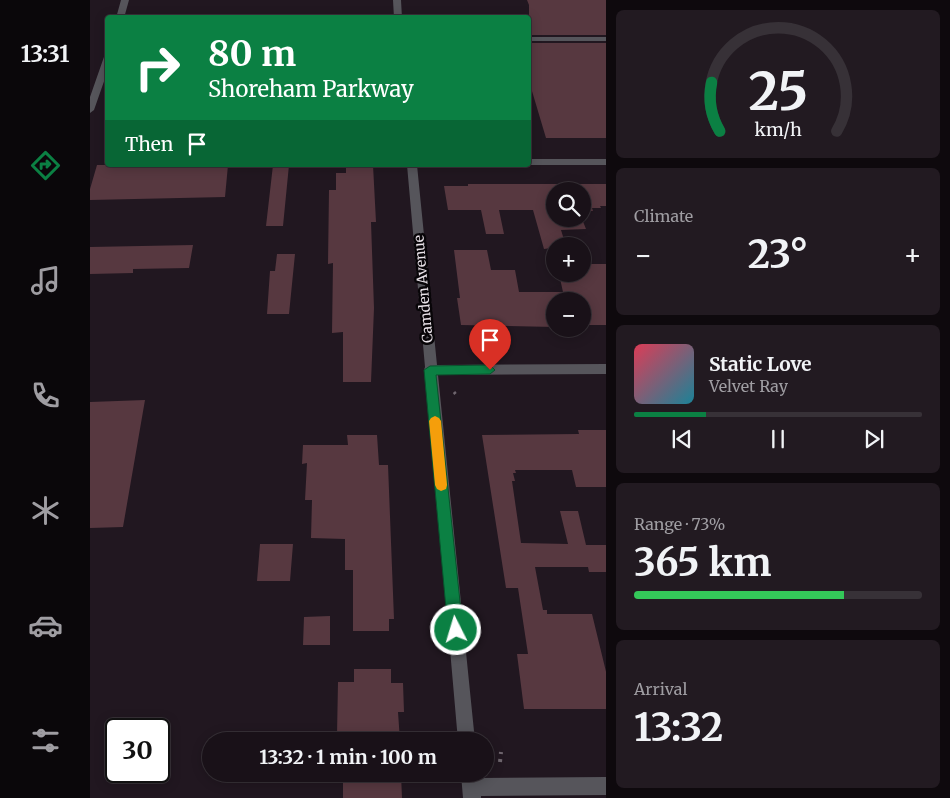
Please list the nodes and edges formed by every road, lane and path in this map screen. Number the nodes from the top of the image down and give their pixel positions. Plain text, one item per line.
1 (126, 0) edge
2 (397, 0) edge
3 (121, 15) edge
4 (398, 15) edge
5 (531, 38) edge
6 (606, 38) edge
7 (105, 65) edge
8 (90, 110) edge
9 (531, 162) edge
10 (606, 162) edge
11 (412, 167) edge
12 (606, 369) edge
13 (430, 370) junction
14 (454, 392) dead end
15 (457, 396) dead end
16 (466, 732) edge
17 (501, 752) dead end
18 (500, 762) dead end
19 (471, 786) edge
20 (606, 786) edge

1 - 3 street
2 - 4 street
5 - 6 street
7 - 8 street
9 - 10 street
11 - 13 street, Camden Avenue
12 - 13 street
13 - 16 street, Camden Avenue
14 - 15 path
17 - 18 path
19 - 20 street

